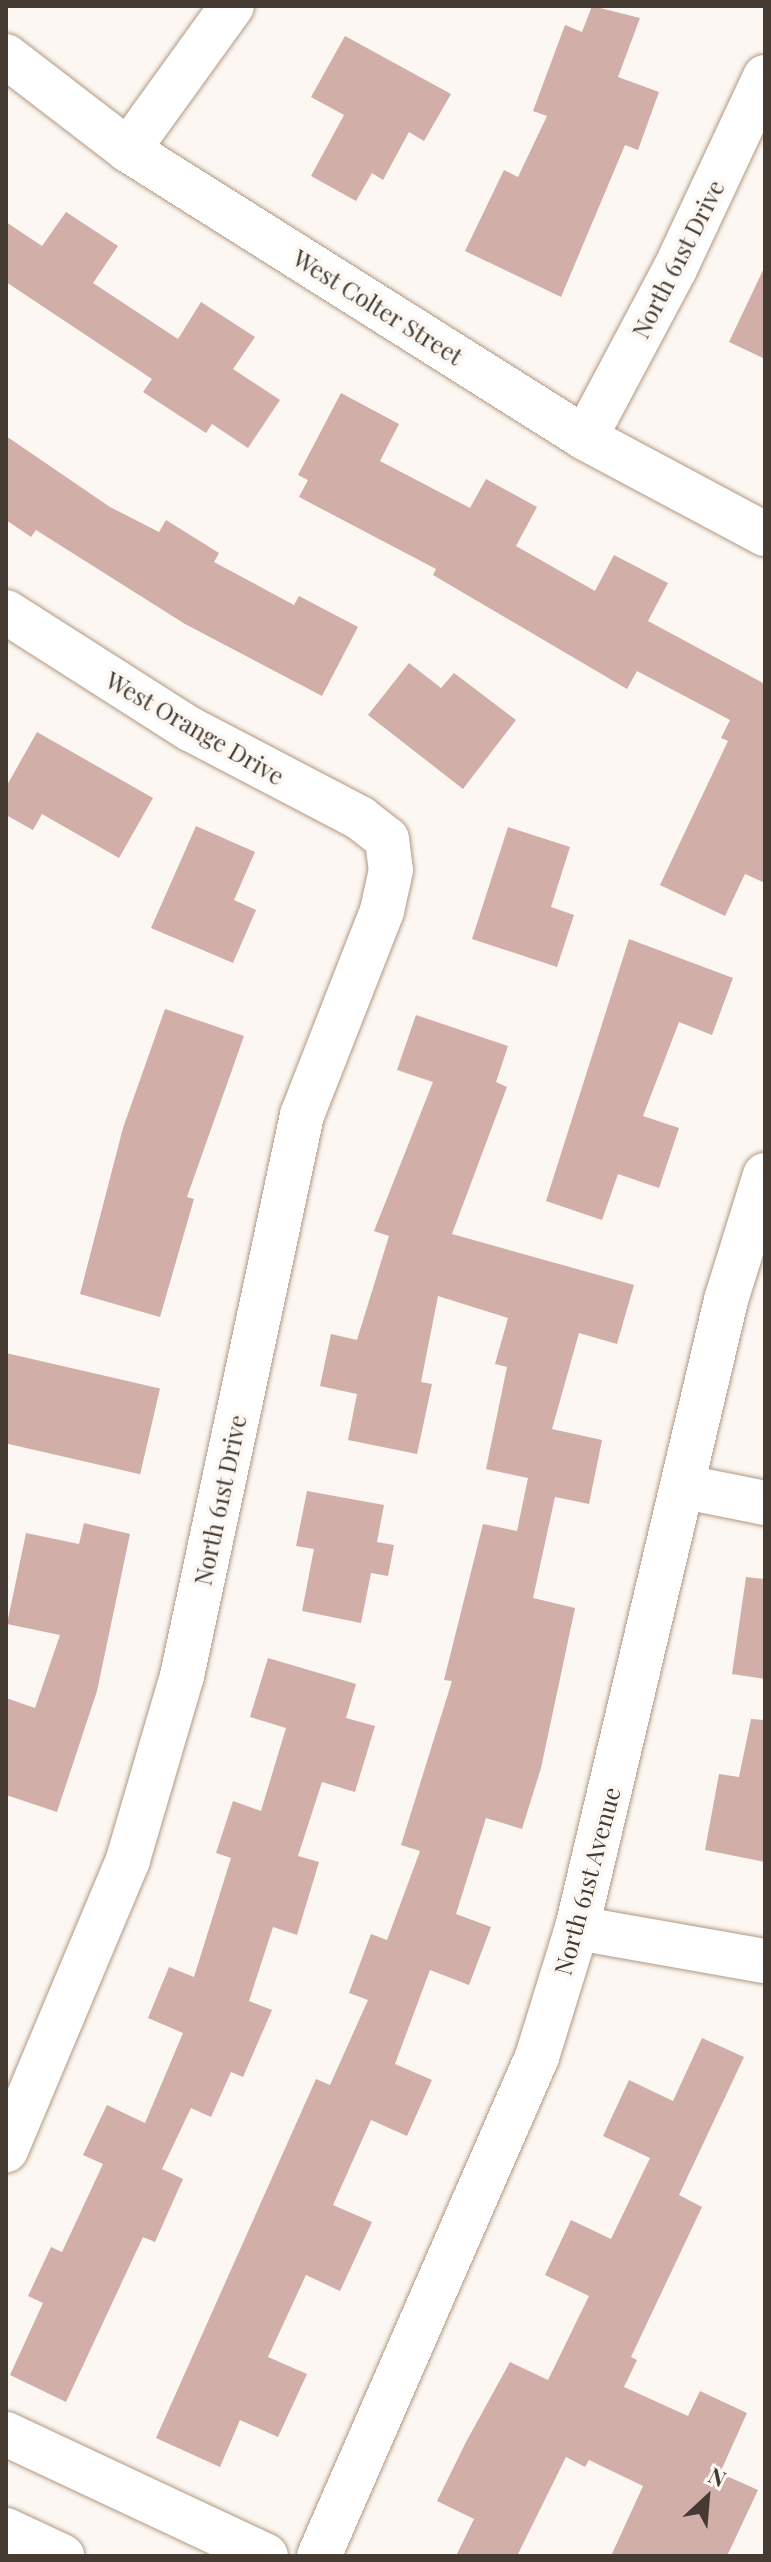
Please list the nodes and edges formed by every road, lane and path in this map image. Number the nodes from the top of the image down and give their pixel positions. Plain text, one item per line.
1 (232, 6) edge
2 (6, 56) edge
3 (765, 77) edge
4 (128, 150) junction
5 (585, 438) junction
6 (765, 534) edge
7 (6, 612) edge
8 (387, 839) joint
9 (765, 1175) edge
10 (685, 1487) junction
11 (765, 1503) edge
12 (577, 1928) junction
13 (765, 1961) edge
14 (6, 2150) edge
15 (6, 2434) edge
16 (6, 2530) edge
17 (62, 2556) edge
18 (266, 2556) edge
19 (319, 2556) edge

1 - 4 street
2 - 4 street, West Colter Street
3 - 5 street, North 61st Drive
4 - 5 street, West Colter Street
5 - 6 street, West Colter Street
7 - 8 street, West Orange Drive
8 - 14 street, North 61st Drive
9 - 10 street, North 61st Avenue
10 - 11 street
10 - 12 street, North 61st Avenue
12 - 13 street
12 - 19 street, North 61st Avenue
15 - 18 street
16 - 17 street

